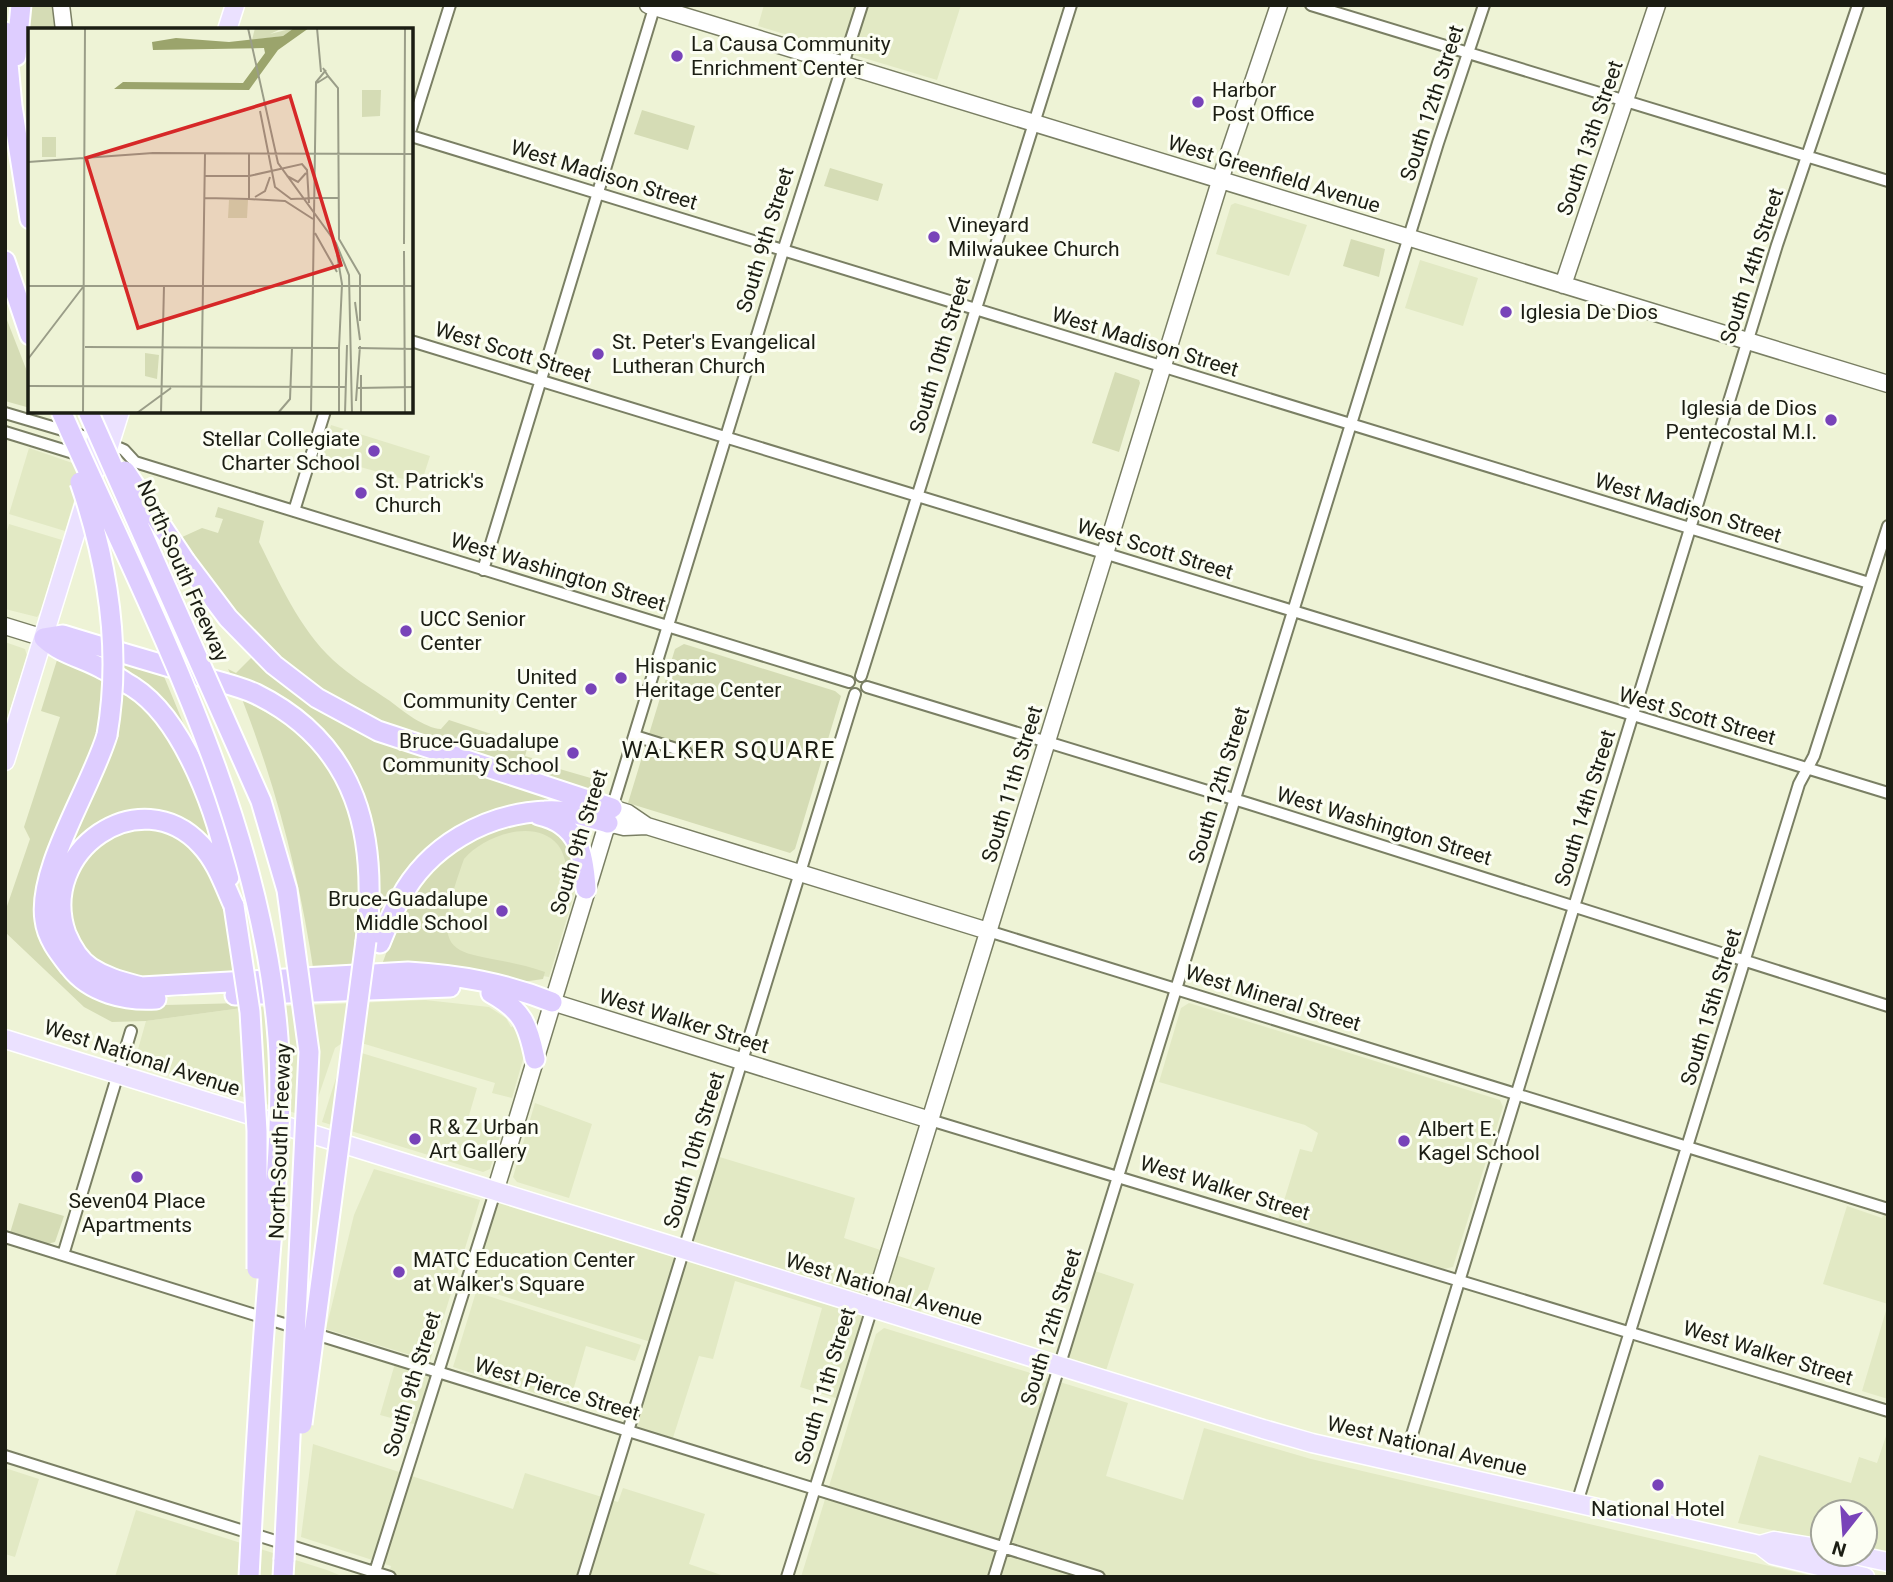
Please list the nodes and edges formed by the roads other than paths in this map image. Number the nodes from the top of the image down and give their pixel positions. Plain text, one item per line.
1 (20, 5) edge
2 (61, 5) edge
3 (235, 5) edge
4 (450, 5) edge
5 (862, 5) edge
6 (1071, 5) edge
7 (1279, 5) edge
8 (1311, 5) edge
9 (1484, 5) edge
10 (1657, 5) edge
11 (1858, 5) edge
12 (652, 6) edge
13 (66, 28) edge
14 (229, 28) edge
15 (5, 32) edge
16 (1468, 53) junction
17 (842, 65) junction
18 (1623, 101) junction
19 (12, 106) junction
20 (413, 123) edge
21 (1032, 123) junction
22 (413, 137) edge
23 (1807, 157) junction
24 (1221, 180) junction
25 (1888, 181) edge
26 (597, 192) junction
27 (28, 206) edge
28 (1409, 237) junction
29 (783, 250) junction
30 (5, 261) edge
31 (1563, 285) junction
32 (974, 310) junction
33 (28, 329) edge
34 (1748, 341) junction
35 (413, 342) edge
36 (1163, 367) junction
37 (538, 380) junction
38 (1888, 384) edge
39 (5, 413) edge
40 (59, 413) edge
41 (59, 413) edge
42 (89, 413) edge
43 (89, 413) edge
44 (103, 413) edge
45 (119, 413) edge
46 (324, 413) edge
47 (1350, 426) junction
48 (5, 432) edge
49 (726, 437) junction
50 (103, 442) junction
51 (135, 462) junction
52 (97, 463) junction
53 (917, 496) junction
54 (294, 511) junction
55 (1888, 526) edge
56 (1690, 528) junction
57 (1105, 554) junction
58 (483, 570) junction
59 (1869, 583) junction
60 (1292, 611) junction
61 (5, 626) edge
62 (669, 627) junction
63 (44, 638) junction
64 (861, 676) junction
65 (849, 682) junction
66 (867, 687) junction
67 (855, 694) junction
68 (1633, 718) junction
69 (635, 736) junction
70 (1046, 743) junction
71 (686, 752) dead end
72 (5, 761) edge
73 (1807, 768) junction
74 (1888, 793) edge
75 (1236, 799) junction
76 (528, 813) junction
77 (610, 815) junction
78 (799, 873) junction
79 (586, 889) junction
80 (1575, 905) junction
81 (234, 906) junction
82 (988, 931) junction
83 (373, 942) junction
84 (1745, 961) junction
85 (1175, 990) junction
86 (491, 992) junction
87 (552, 1002) junction
88 (1888, 1006) edge
89 (131, 1031) dead end
90 (5, 1039) edge
91 (535, 1059) junction
92 (741, 1062) junction
93 (118, 1075) junction
94 (1516, 1092) junction
95 (930, 1120) junction
96 (1688, 1147) junction
97 (1118, 1177) junction
98 (495, 1192) junction
99 (1888, 1209) edge
100 (5, 1237) edge
101 (683, 1250) junction
102 (63, 1255) junction
103 (1459, 1282) junction
104 (872, 1308) junction
105 (1630, 1334) junction
106 (1059, 1367) junction
107 (438, 1372) junction
108 (258, 1406) junction
109 (1888, 1411) edge
110 (628, 1431) junction
111 (5, 1456) edge
112 (1403, 1464) junction
113 (815, 1488) junction
114 (1577, 1503) junction
115 (1760, 1545) junction
116 (1003, 1547) junction
117 (1809, 1547) edge
118 (1809, 1560) edge
119 (1843, 1568) edge
120 (283, 1569) edge
121 (373, 1574) edge
122 (249, 1577) edge
123 (390, 1577) edge
124 (583, 1577) edge
125 (787, 1577) edge
126 (993, 1577) edge
127 (1098, 1577) edge
128 (1865, 1577) edge

1 - 19 highway
2 - 13 street
3 - 14 main road
4 - 20 street
5 - 17 street, South 9th Street
6 - 21 street, South 10th Street
7 - 24 street, South 11th Street
8 - 16 street
9 - 16 street, South 12th Street
10 - 18 street, South 13th Street
11 - 23 street, South 14th Street
12 - 17 street, West Greenfield Avenue
12 - 26 street
15 - 19 highway
16 - 18 street
16 - 28 street, South 12th Street
17 - 21 street, West Greenfield Avenue
17 - 29 street, South 9th Street
18 - 23 street
18 - 31 street, South 13th Street
19 - 27 highway
21 - 24 street, West Greenfield Avenue
21 - 32 street, South 10th Street
22 - 26 street, West Madison Street
23 - 25 street
23 - 34 street, South 14th Street
24 - 28 street, West Greenfield Avenue
24 - 36 street, South 11th Street
26 - 29 street, West Madison Street
26 - 37 street
28 - 31 street, West Greenfield Avenue
28 - 47 street, South 12th Street
29 - 32 street, West Madison Street
29 - 49 street, South 9th Street
30 - 33 highway
31 - 34 street, West Greenfield Avenue
32 - 36 street, West Madison Street
32 - 53 street, South 10th Street
34 - 38 street, West Greenfield Avenue
34 - 56 street, South 14th Street
35 - 37 street, West Scott Street
36 - 47 street, West Madison Street
36 - 57 street, South 11th Street
37 - 49 street, West Scott Street
37 - 58 street
39 - 50 street, West Washington Street
40 - 86 highway, bridge
41 - 108 highway, North-South Freeway, bridge
42 - 77 highway, bridge
43 - 120 highway, North-South Freeway, bridge
44 - 50 main road
45 - 50 main road
46 - 54 street
47 - 56 street, West Madison Street
47 - 60 street, South 12th Street
48 - 52 street, West Washington Street
49 - 53 street, West Scott Street
49 - 62 street, South 9th Street
50 - 51 street, West Washington Street
50 - 52 main road
51 - 52 street, West Washington Street
51 - 54 street, West Washington Street
52 - 63 main road
53 - 57 street, West Scott Street
53 - 64 street, South 10th Street
54 - 58 street, West Washington Street
55 - 59 street, South 15th Street
56 - 59 street, West Madison Street
56 - 68 street, South 14th Street
57 - 60 street, West Scott Street
57 - 70 street, South 11th Street
58 - 62 street, West Washington Street
59 - 73 street, South 15th Street
60 - 68 street, West Scott Street
60 - 75 street, South 12th Street
61 - 63 street
62 - 65 street, West Washington Street
62 - 69 street, South 9th Street
63 - 72 main road
63 - 81 highway
63 - 83 highway
64 - 65 street
64 - 66 street
65 - 67 street
66 - 67 street
66 - 70 street, West Washington Street
67 - 78 street, South 10th Street
68 - 73 street, West Scott Street
68 - 80 street, South 14th Street
69 - 71 street
69 - 77 street, South 9th Street
70 - 75 street, West Washington Street
70 - 82 street, South 11th Street
73 - 74 street, West Scott Street
73 - 84 street, South 15th Street
75 - 80 street, West Washington Street
75 - 85 street, South 12th Street
76 - 77 highway
76 - 79 highway
76 - 83 highway
77 - 78 street, West Mineral Street
77 - 79 street, South 9th Street
78 - 82 street, West Mineral Street
78 - 92 street, South 10th Street
79 - 87 street, South 9th Street
80 - 84 street, West Washington Street
80 - 94 street, South 14th Street
81 - 87 highway
81 - 108 highway, bridge
82 - 85 street, West Mineral Street
82 - 95 street, South 11th Street
83 - 120 highway, bridge
84 - 88 street, West Washington Street
84 - 96 street, South 15th Street
85 - 94 street, West Mineral Street
85 - 97 street, South 12th Street
86 - 87 highway
86 - 91 highway
87 - 91 street, South 9th Street
87 - 92 street, West Walker Street
89 - 93 street
90 - 93 main road, West National Avenue
91 - 98 street, South 9th Street
92 - 95 street, West Walker Street
92 - 101 street, South 10th Street
93 - 98 main road, West National Avenue
93 - 102 street
94 - 96 street, West Mineral Street
94 - 103 street, South 14th Street
95 - 97 street, West Walker Street
95 - 104 street, South 11th Street
96 - 99 street, West Mineral Street
96 - 105 street, South 15th Street
97 - 103 street, West Walker Street
97 - 106 street, South 12th Street
98 - 101 main road, West National Avenue
98 - 107 street, South 9th Street
100 - 102 street, West Pierce Street
101 - 104 main road, West National Avenue
101 - 110 street, South 10th Street
102 - 107 street, West Pierce Street
103 - 105 street, West Walker Street
103 - 112 street, South 14th Street
104 - 106 main road, West National Avenue
104 - 113 street, South 11th Street
105 - 109 street, West Walker Street
105 - 114 street, South 15th Street
106 - 112 main road, West National Avenue
106 - 116 street, South 12th Street
107 - 110 street, West Pierce Street
107 - 121 street, South 9th Street
108 - 122 highway, North-South Freeway, bridge
110 - 113 street, West Pierce Street
110 - 124 street, South 10th Street
111 - 121 street
112 - 114 main road, West National Avenue
113 - 116 street, West Pierce Street
113 - 125 street, South 11th Street
114 - 115 main road, West National Avenue
115 - 117 main road, West National Avenue
115 - 118 main road, West National Avenue
116 - 126 street, South 12th Street
116 - 127 street, West Pierce Street
119 - 128 main road, West National Avenue
121 - 123 street

